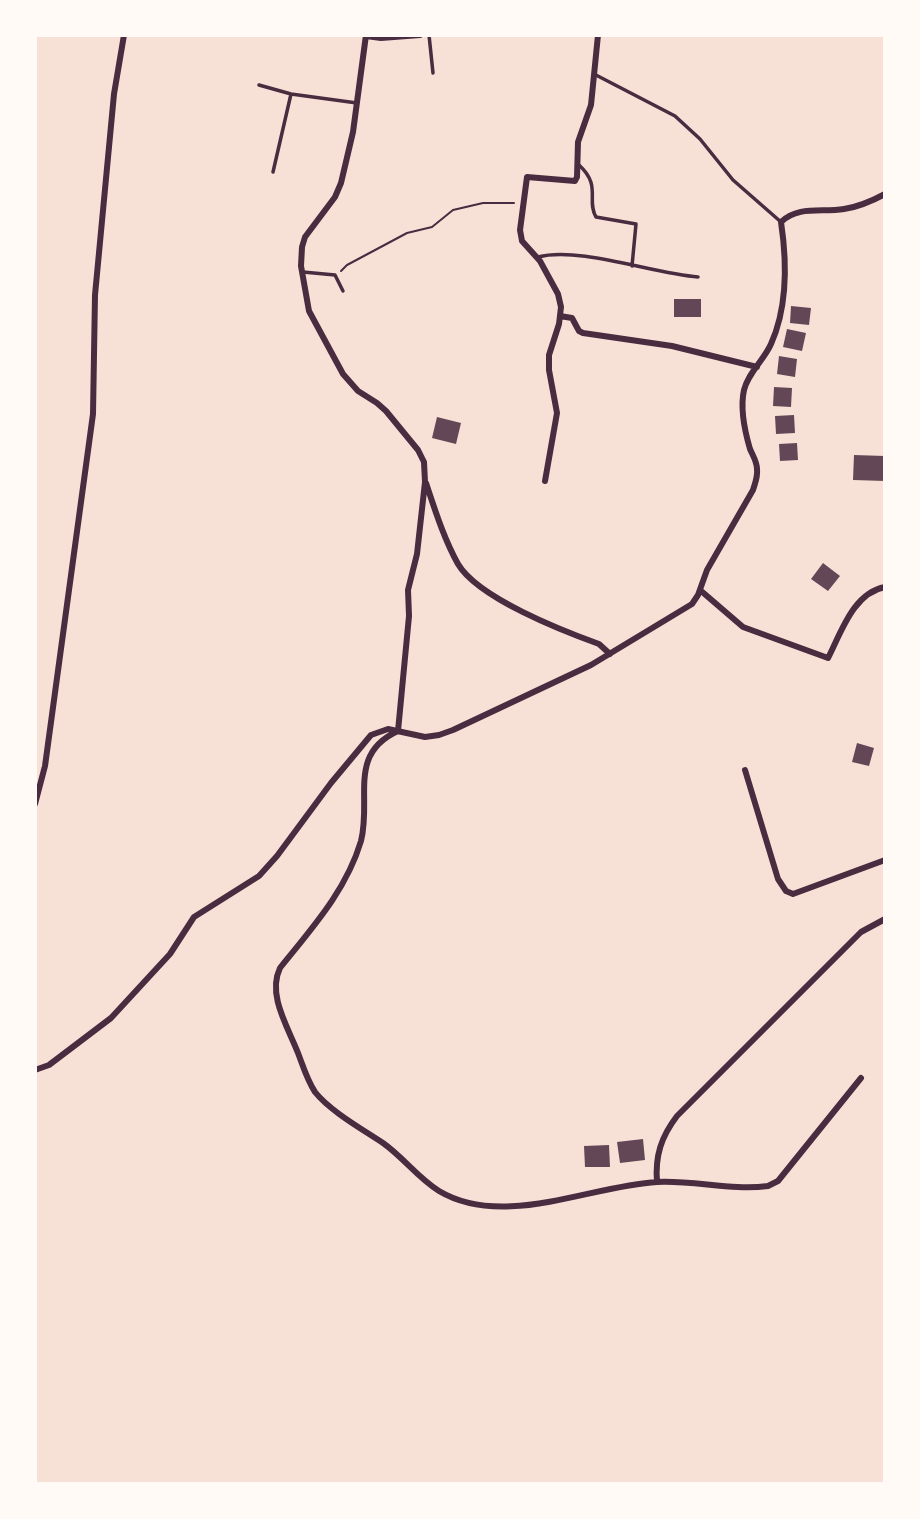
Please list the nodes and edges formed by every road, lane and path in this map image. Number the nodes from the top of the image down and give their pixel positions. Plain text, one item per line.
1 (124, 35) edge
2 (420, 35) edge
3 (429, 35) edge
4 (598, 35) edge
5 (366, 36) edge
6 (433, 73) dead end
7 (594, 74) junction
8 (259, 85) dead end
9 (291, 94) junction
10 (357, 103) junction
11 (579, 165) junction
12 (273, 172) dead end
13 (885, 194) edge
14 (524, 204) junction
15 (781, 222) junction
16 (536, 257) junction
17 (632, 266) junction
18 (301, 272) junction
19 (335, 275) junction
20 (698, 277) dead end
21 (342, 291) dead end
22 (560, 316) junction
23 (757, 367) junction
24 (545, 481) dead end
25 (425, 482) junction
26 (885, 587) edge
27 (700, 590) junction
28 (610, 654) junction
29 (398, 731) junction
30 (745, 770) dead end
31 (35, 804) edge
32 (885, 860) edge
33 (885, 919) edge
34 (35, 1070) edge
35 (860, 1078) dead end
36 (657, 1182) junction

1 - 31 street
2 - 5 street
3 - 6 lane
4 - 7 street
5 - 10 street
7 - 11 street
7 - 15 lane
8 - 9 lane
9 - 10 lane
9 - 12 lane
10 - 18 street
11 - 14 street
11 - 17 lane
13 - 15 street
14 - 16 street
14 - 19 path
15 - 23 street
16 - 17 lane
16 - 22 street
17 - 20 lane
18 - 19 lane
18 - 25 street
19 - 21 lane
22 - 23 street
22 - 24 street
23 - 27 street
25 - 28 street
25 - 29 street
26 - 27 street
27 - 28 street
28 - 29 street
29 - 34 street
29 - 36 street
30 - 32 street
33 - 36 street
35 - 36 street

